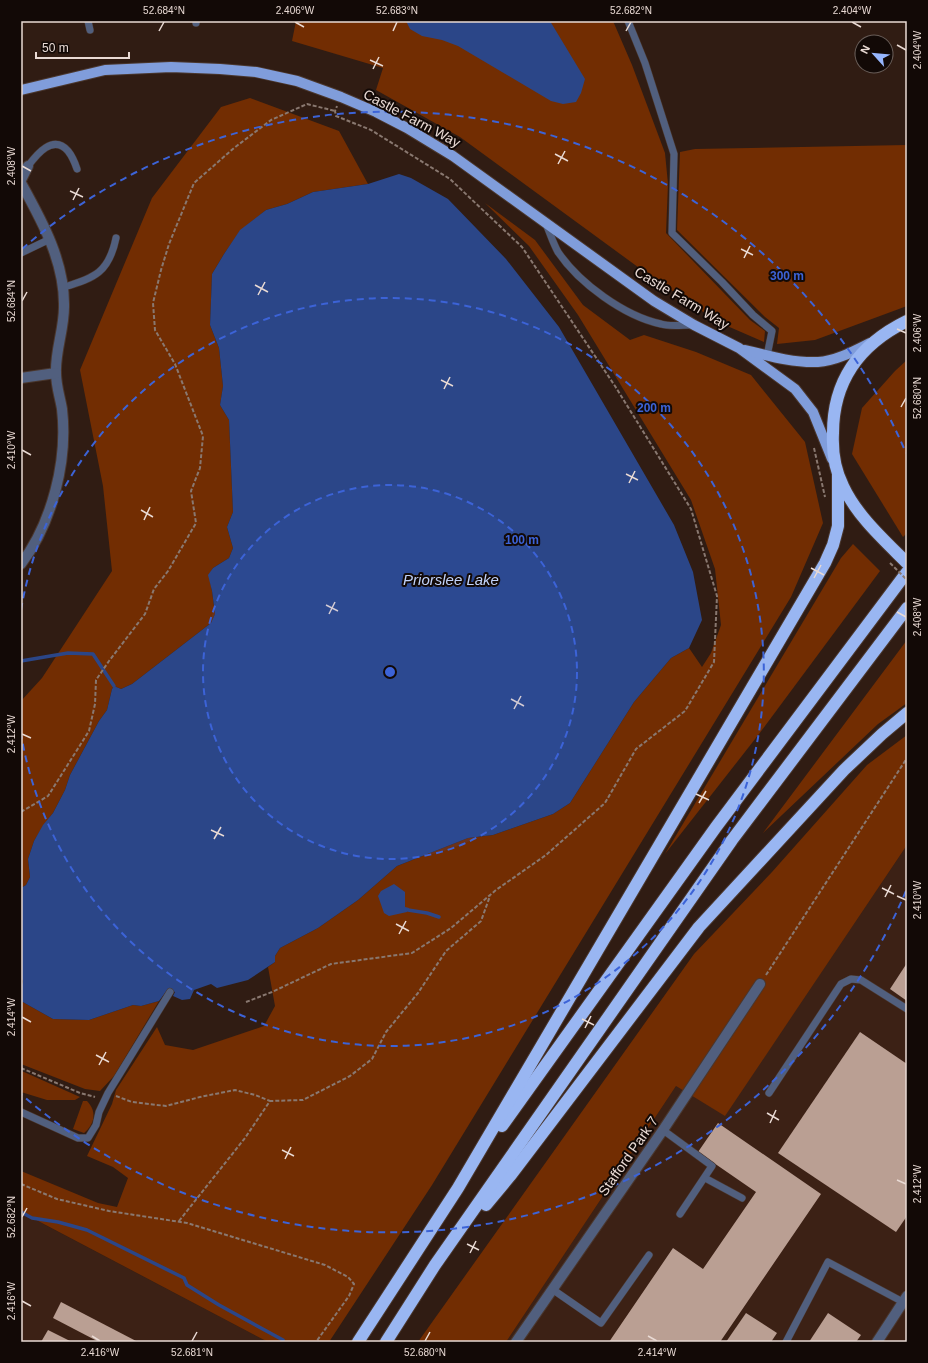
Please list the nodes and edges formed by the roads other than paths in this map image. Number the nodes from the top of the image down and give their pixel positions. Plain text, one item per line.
1 (88, 21) edge
2 (628, 21) edge
3 (90, 30) dead end
4 (21, 90) edge
5 (28, 166) joint
6 (77, 169) dead end
7 (21, 182) edge
8 (545, 222) junction
9 (116, 238) dead end
10 (50, 239) junction
11 (21, 253) edge
12 (64, 287) junction
13 (907, 322) edge
14 (694, 325) junction
15 (877, 339) junction
16 (739, 348) junction
17 (768, 356) junction
18 (56, 373) junction
19 (21, 378) edge
20 (837, 472) junction
21 (907, 563) edge
22 (21, 564) edge
23 (907, 572) edge
24 (907, 608) edge
25 (907, 713) edge
26 (760, 984) road end
27 (170, 992) dead end
28 (907, 1009) edge
29 (769, 1093) dead end
30 (21, 1112) edge
31 (663, 1130) junction
32 (705, 1178) junction
33 (458, 1188) junction
34 (742, 1198) dead end
35 (680, 1214) dead end
36 (649, 1255) dead end
37 (435, 1266) junction
38 (552, 1289) junction
39 (905, 1299) edge
40 (358, 1342) edge
41 (386, 1342) edge
42 (516, 1342) edge
43 (786, 1342) edge
44 (877, 1342) edge

1 - 3 lane
2 - 17 lane
4 - 8 main road, Castle Farm Way
5 - 6 lane
5 - 7 street
7 - 10 street
8 - 14 main road, Castle Farm Way
8 - 14 lane
9 - 12 lane
10 - 11 lane
10 - 12 street
12 - 18 street
13 - 15 highway
14 - 16 main road, Castle Farm Way
15 - 17 main road, Castle Farm Way
15 - 20 highway
16 - 17 main road, Castle Farm Way
16 - 20 main road, Castle Farm Way
18 - 19 street
18 - 22 street
20 - 21 highway
20 - 33 highway
23 - 33 highway
24 - 37 highway
25 - 37 highway
26 - 31 street, Stafford Park 7
27 - 30 lane
28 - 29 lane
31 - 32 lane
31 - 38 street, Stafford Park 7
32 - 34 lane
32 - 35 lane
33 - 40 highway
36 - 38 lane
37 - 41 highway
38 - 42 street, Stafford Park 7
39 - 43 lane
39 - 44 street

